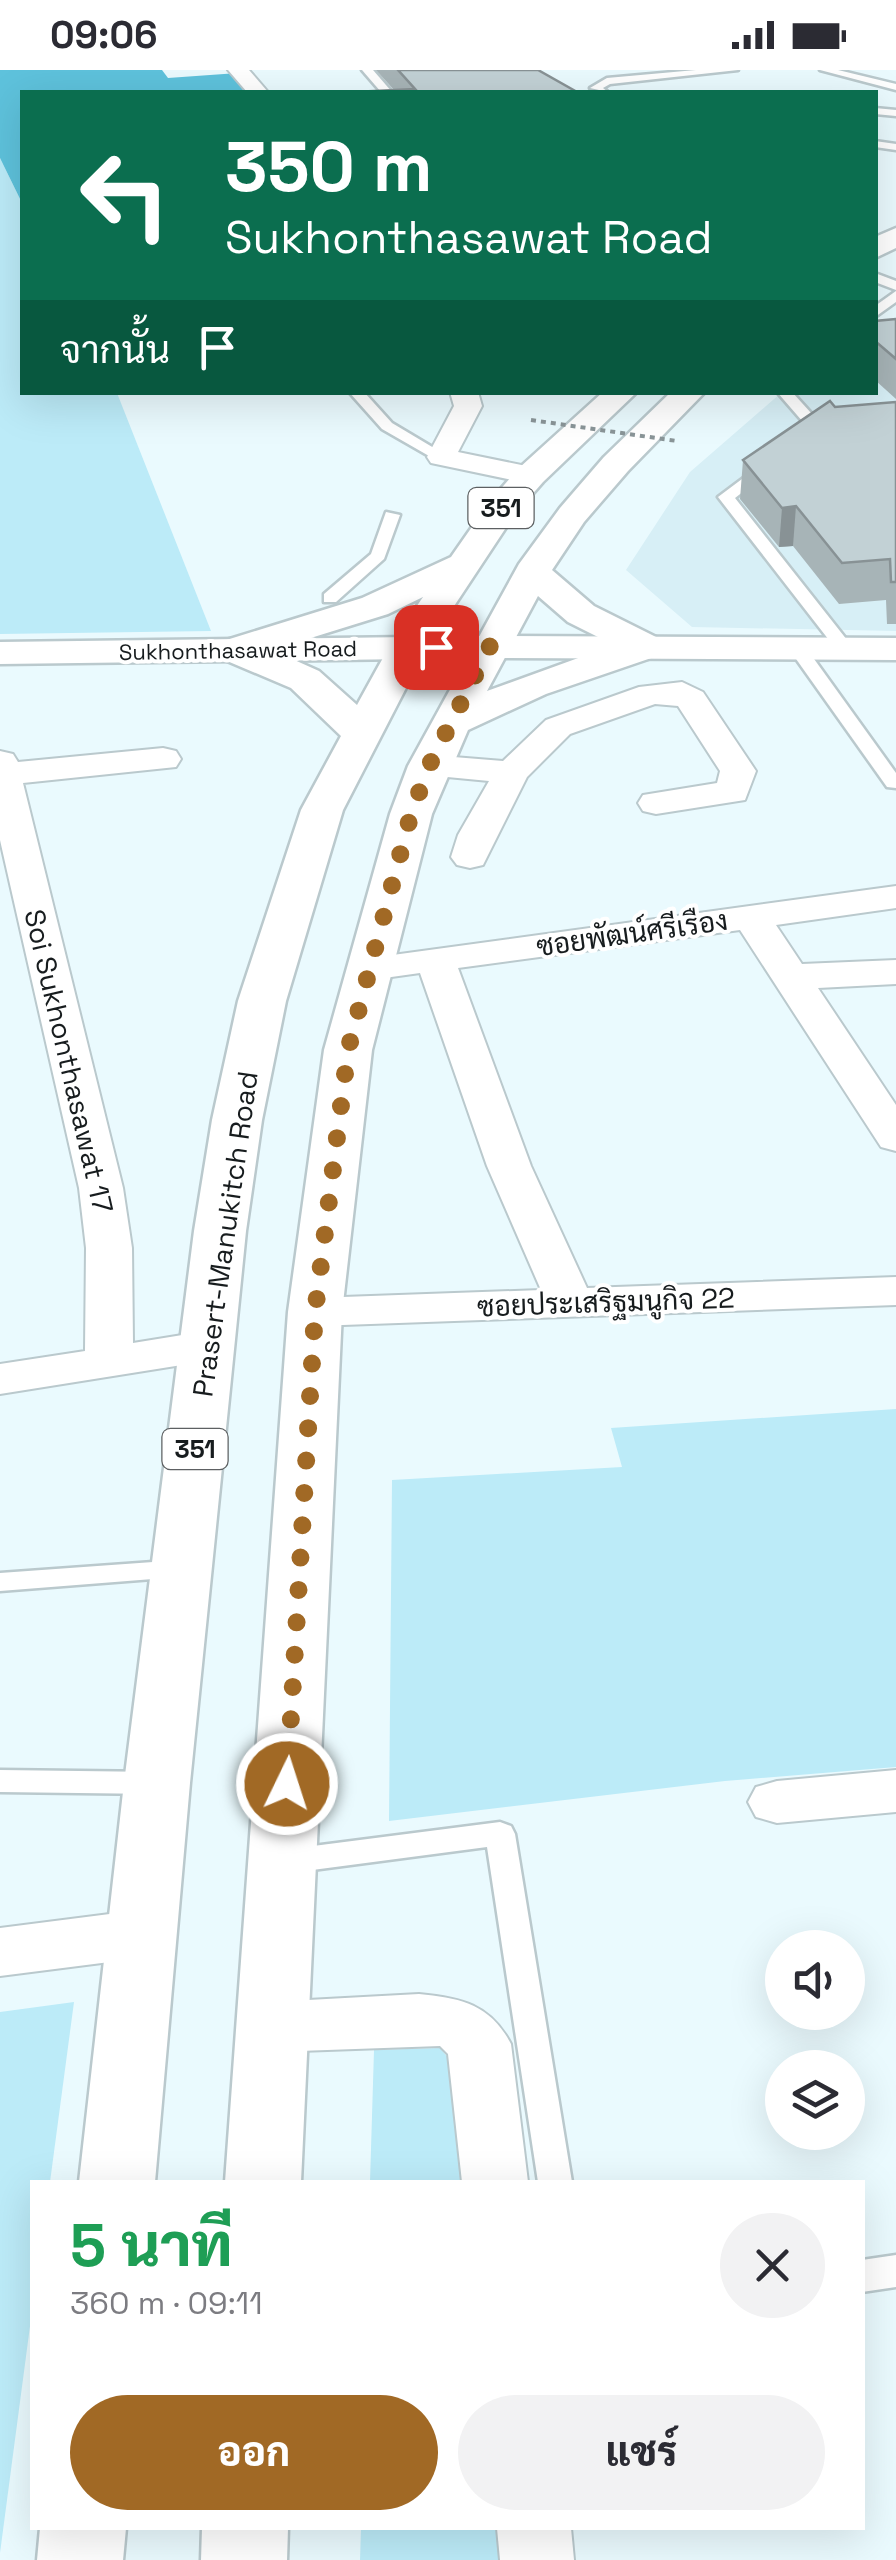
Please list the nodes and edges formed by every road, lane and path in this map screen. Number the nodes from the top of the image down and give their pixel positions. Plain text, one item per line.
1 (238, 70) edge
2 (368, 70) edge
3 (565, 70) edge
4 (733, 70) edge
5 (825, 70) edge
6 (585, 73) dead end
7 (869, 83) junction
8 (896, 87) edge
9 (256, 90) edge
10 (385, 90) edge
11 (598, 90) edge
12 (853, 90) edge
13 (359, 395) edge
14 (465, 395) edge
15 (619, 395) edge
16 (687, 395) edge
17 (787, 395) edge
18 (530, 420) dead end
19 (677, 440) dead end
20 (440, 457) junction
21 (532, 475) junction
22 (502, 508) junction
23 (392, 515) dead end
24 (572, 515) junction
25 (459, 566) junction
26 (532, 572) junction
27 (330, 598) dead end
28 (490, 646) junction
29 (408, 647) junction
30 (647, 647) junction
31 (798, 649) junction
32 (845, 649) junction
33 (234, 650) junction
34 (896, 650) edge
35 (0, 653) edge
36 (360, 734) junction
37 (163, 758) dead end
38 (2, 768) edge
39 (512, 772) junction
40 (894, 783) edge
41 (391, 789) junction
42 (656, 803) dead end
43 (8, 822) edge
44 (470, 857) dead end
45 (894, 898) edge
46 (751, 916) junction
47 (435, 959) junction
48 (370, 968) junction
49 (896, 972) edge
50 (799, 988) junction
51 (896, 996) edge
52 (896, 1138) edge
53 (896, 1290) edge
54 (570, 1303) junction
55 (315, 1312) junction
56 (207, 1346) junction
57 (108, 1363) junction
58 (0, 1379) edge
59 (181, 1569) junction
60 (0, 1582) edge
61 (0, 1781) edge
62 (157, 1783) junction
63 (896, 1792) edge
64 (777, 1802) dead end
65 (282, 1862) junction
66 (141, 1934) junction
67 (0, 1952) edge
68 (271, 2027) junction
69 (117, 2180) edge
70 (263, 2180) edge
71 (495, 2180) edge
72 (555, 2180) edge
73 (896, 2271) edge
74 (865, 2276) edge
75 (83, 2530) edge
76 (246, 2530) edge
77 (534, 2530) edge
78 (80, 2560) edge
79 (244, 2560) edge
80 (538, 2560) edge

1 - 9 street
2 - 10 lane
3 - 6 lane
4 - 11 lane
5 - 7 lane
7 - 8 lane
7 - 12 lane
13 - 20 lane
14 - 20 street
15 - 21 main road, Prasert-Manukitch Road / 351
16 - 24 main road, Prasert-Manukitch Road / 351
17 - 32 lane
18 - 19 path, bridge
20 - 21 street
21 - 22 main road, Prasert-Manukitch Road / 351
22 - 24 main road
22 - 25 main road, Prasert-Manukitch Road / 351
23 - 27 lane
24 - 26 main road, Prasert-Manukitch Road / 351
25 - 29 main road, Prasert-Manukitch Road / 351
25 - 33 main road
26 - 28 main road, Prasert-Manukitch Road / 351
26 - 30 main road
28 - 29 main road, Sukhonthasawat Road
28 - 30 main road, Sukhonthasawat Road
28 - 41 main road, Prasert-Manukitch Road / 351
29 - 33 main road, Sukhonthasawat Road
29 - 36 main road, Prasert-Manukitch Road / 351
30 - 31 main road, Sukhonthasawat Road
30 - 41 main road
31 - 32 main road, Sukhonthasawat Road
31 - 40 lane
32 - 34 main road, Sukhonthasawat Road
33 - 35 main road, Sukhonthasawat Road
33 - 36 main road
36 - 41 main road, Prasert-Manukitch Road / 351
37 - 38 street
38 - 43 street, Soi Sukhonthasawat 17
39 - 41 street
39 - 42 street
39 - 44 street
41 - 48 main road, Prasert-Manukitch Road / 351
41 - 56 main road, Prasert-Manukitch Road / 351
43 - 57 street, Soi Sukhonthasawat 17
45 - 46 street, ซอยพัฒน์ศรีเรือง
46 - 47 street, ซอยพัฒน์ศรีเรือง
46 - 50 street
47 - 48 street, ซอยพัฒน์ศรีเรือง
47 - 54 street
48 - 55 main road, Prasert-Manukitch Road / 351
49 - 50 street
50 - 51 street
50 - 52 street
53 - 54 street, ซอยประเสริฐมนูกิจ 22
54 - 55 street, ซอยประเสริฐมนูกิจ 22
55 - 65 main road, Prasert-Manukitch Road / 351
56 - 57 street
56 - 59 main road, Prasert-Manukitch Road / 351
57 - 58 street
59 - 60 lane
59 - 62 main road, Prasert-Manukitch Road / 351
61 - 62 lane
62 - 66 main road, Prasert-Manukitch Road / 351
63 - 64 street
65 - 68 main road, Prasert-Manukitch Road / 351
65 - 72 lane
66 - 67 street
66 - 69 main road, Prasert-Manukitch Road / 351
68 - 70 main road, Prasert-Manukitch Road / 351
68 - 71 street
73 - 74 lane
75 - 78 main road
76 - 79 main road
77 - 80 street

